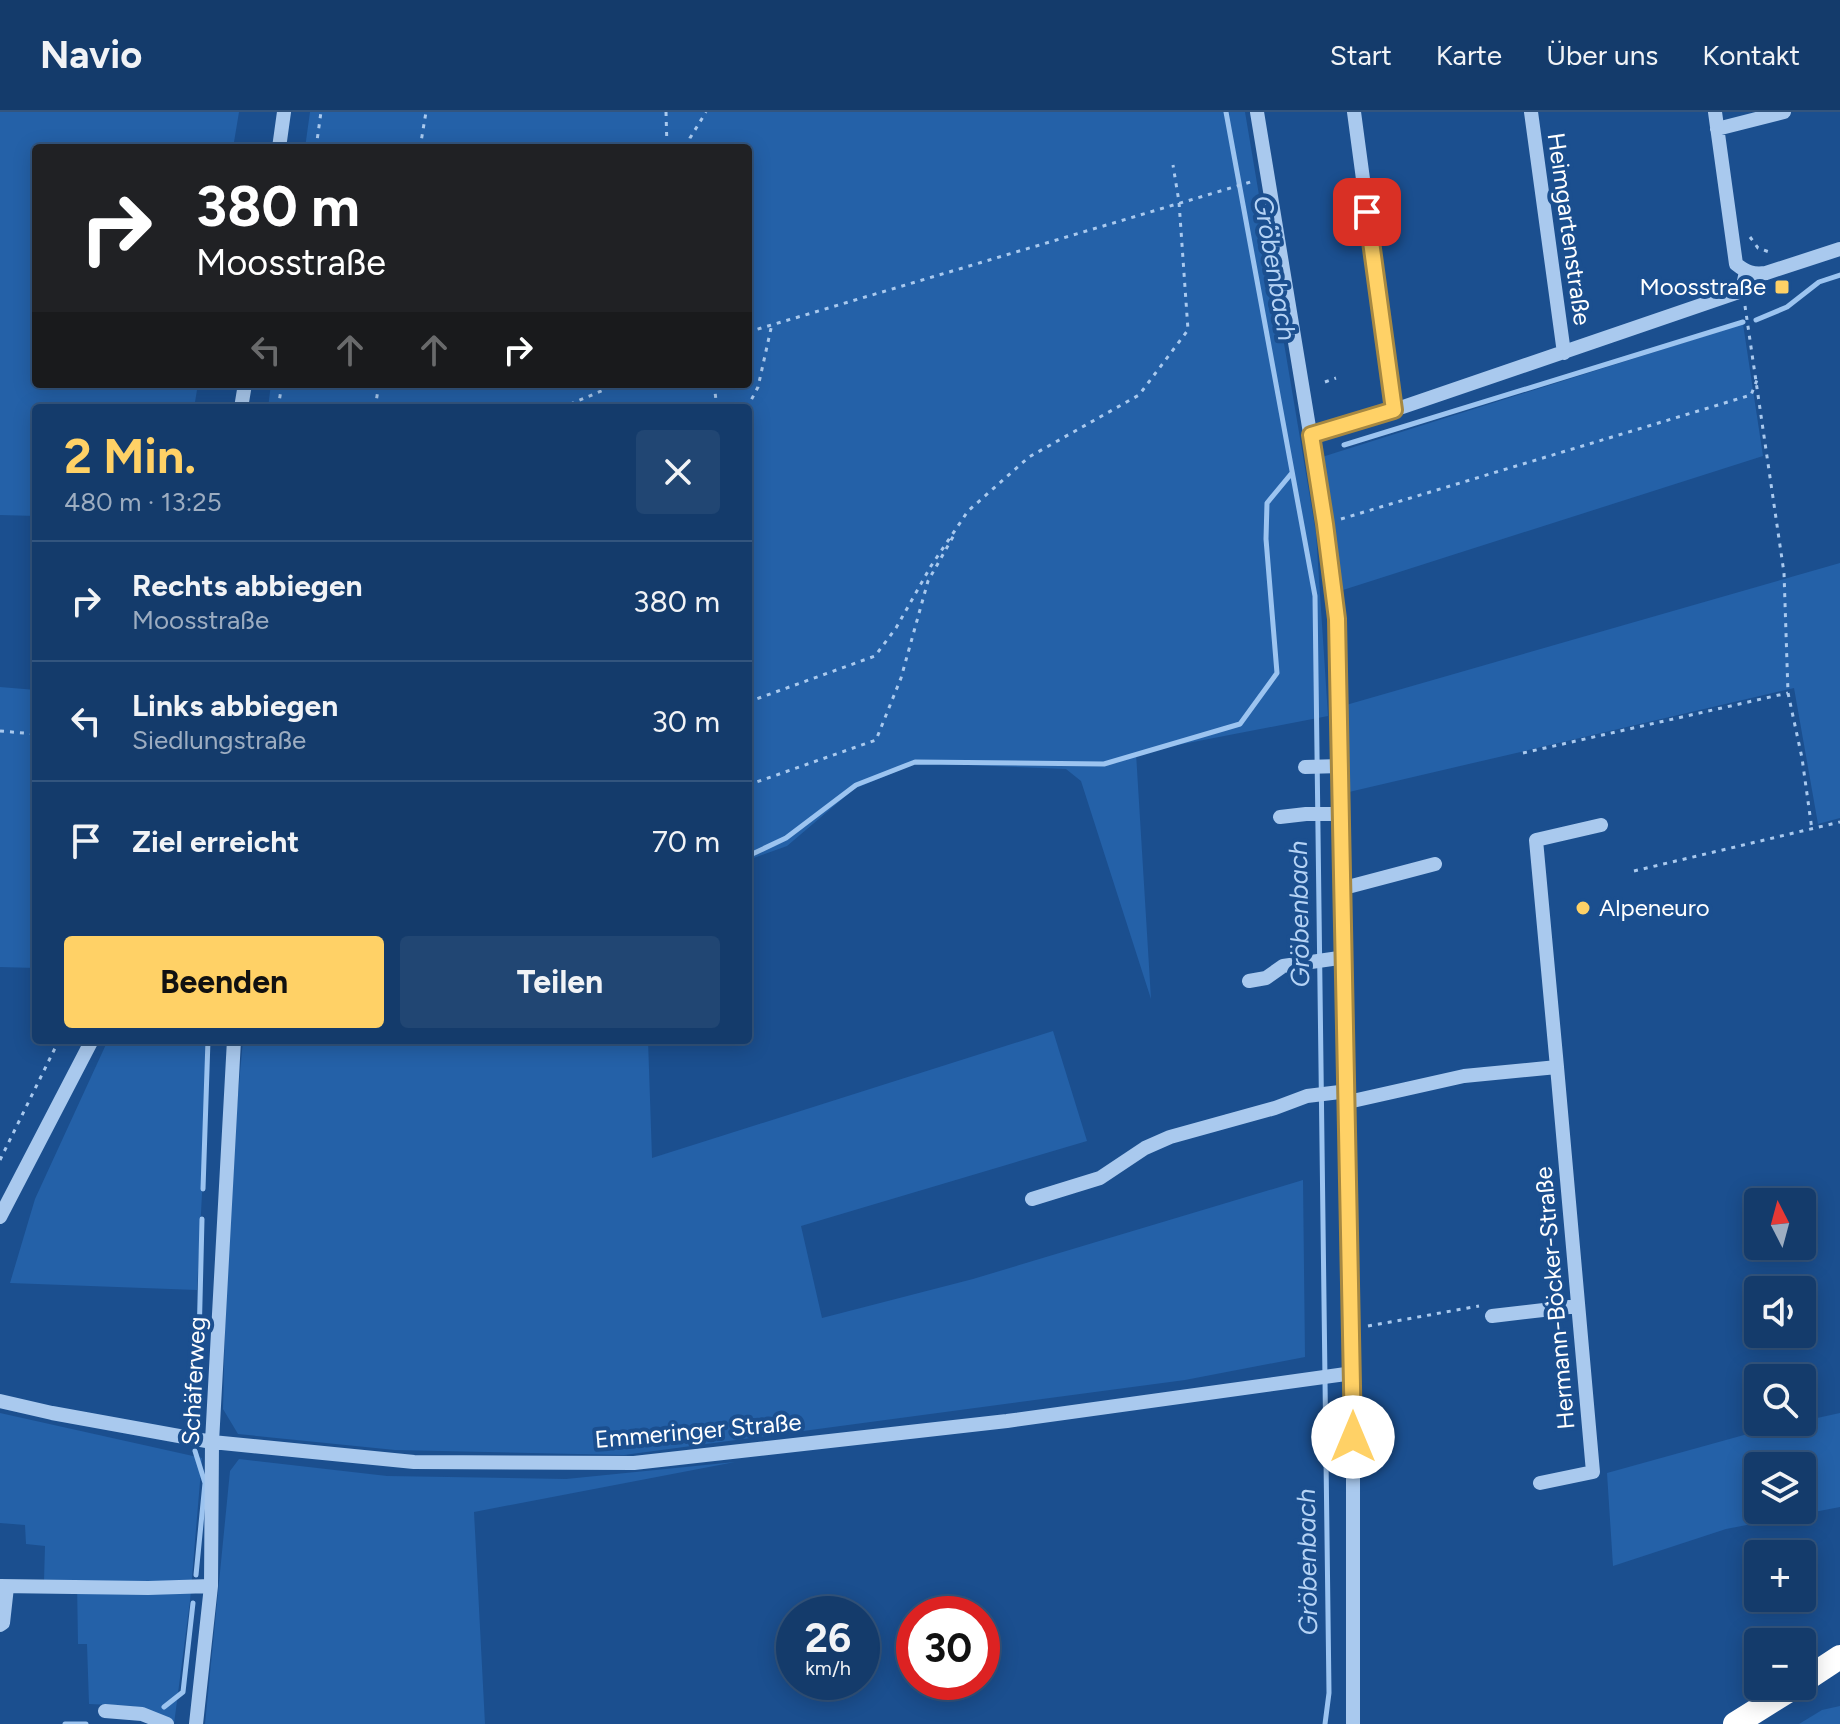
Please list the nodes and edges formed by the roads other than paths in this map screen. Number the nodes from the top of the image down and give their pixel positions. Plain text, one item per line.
1 (284, 112) edge
2 (1257, 112) edge
3 (1354, 112) edge
4 (1531, 112) edge
5 (1715, 112) edge
6 (1784, 112) edge
7 (1717, 129) junction
8 (280, 144) edge
9 (1840, 249) edge
10 (1746, 271) junction
11 (1564, 353) junction
12 (1394, 410) junction
13 (1311, 435) junction
14 (1336, 766) junction
15 (1305, 767) dead end
16 (1342, 814) junction
17 (1280, 817) dead end
18 (1601, 825) dead end
19 (1435, 864) dead end
20 (1344, 888) junction
21 (1346, 957) junction
22 (1249, 981) dead end
23 (90, 1044) edge
24 (234, 1044) edge
25 (1557, 1067) junction
26 (1343, 1095) junction
27 (1032, 1199) dead end
28 (0, 1217) edge
29 (1578, 1306) junction
30 (1489, 1310) road end
31 (1353, 1373) junction
32 (0, 1401) edge
33 (212, 1442) junction
34 (1540, 1483) dead end
35 (3, 1586) edge
36 (211, 1586) junction
37 (0, 1625) edge
38 (1840, 1657) edge
39 (1816, 1673) edge
40 (1774, 1700) edge
41 (105, 1711) dead end
42 (167, 1724) edge
43 (196, 1724) edge
44 (1353, 1724) edge
45 (1735, 1724) edge

1 - 8 street
2 - 13 street
3 - 12 street
4 - 11 street, Heimgartenstraße
5 - 7 street
6 - 7 street
7 - 10 street
9 - 10 street
10 - 11 street
11 - 12 street
12 - 13 street
13 - 14 street
14 - 15 street
14 - 16 street
16 - 17 street
16 - 20 street
18 - 25 street, Hermann-Böcker-Straße
19 - 20 street
20 - 21 street
21 - 22 street
21 - 26 street
23 - 28 street
24 - 33 street, Schäferweg
25 - 26 street
25 - 29 street, Hermann-Böcker-Straße
26 - 27 street
26 - 31 street
29 - 30 street
29 - 34 street, Hermann-Böcker-Straße
31 - 33 street, Emmeringer Straße
31 - 44 street
32 - 33 street, Emmeringer Straße
33 - 36 street, Schäferweg
35 - 36 street
35 - 37 street
36 - 43 street, Schäferweg
38 - 39 highway
40 - 45 highway
41 - 42 street

